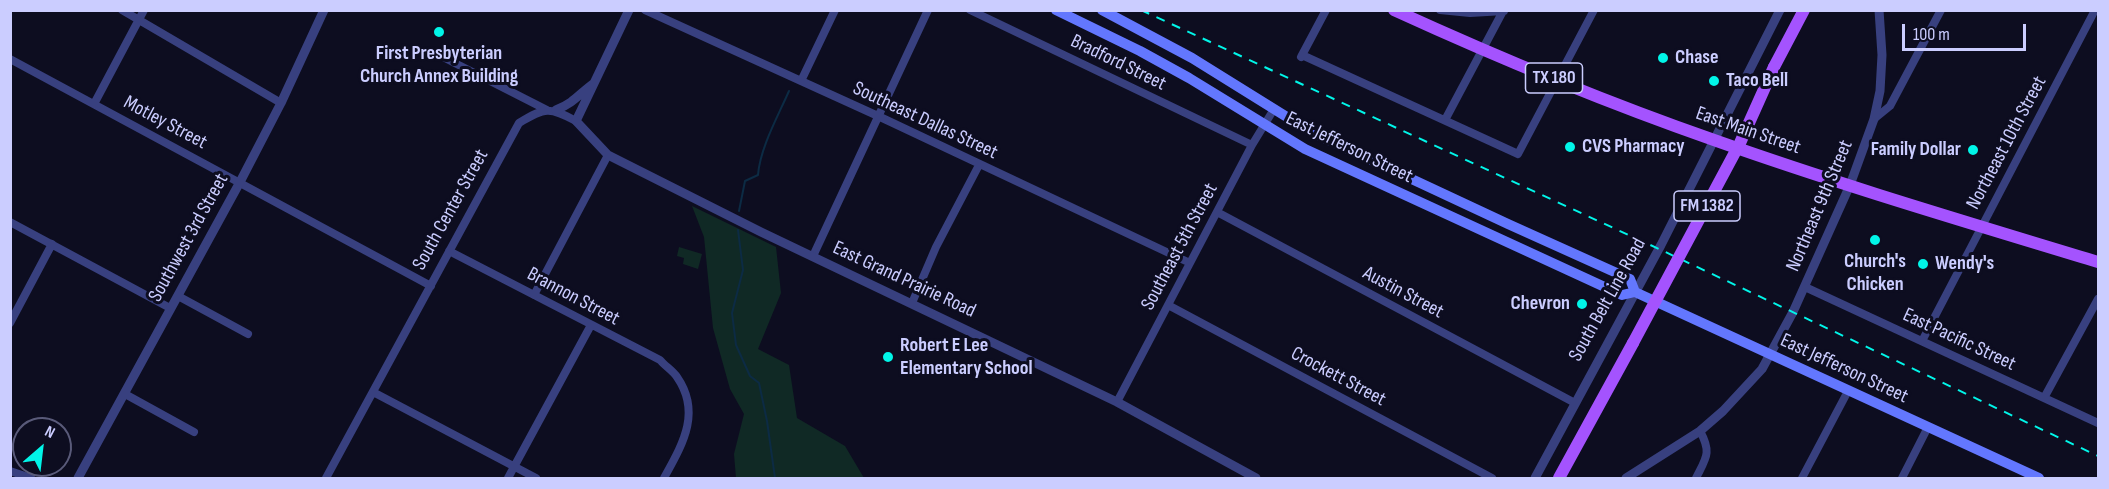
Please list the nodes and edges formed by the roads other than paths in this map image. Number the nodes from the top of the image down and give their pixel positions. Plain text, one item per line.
1 (122, 10) edge
2 (144, 10) edge
3 (324, 10) edge
4 (629, 10) edge
5 (645, 10) edge
6 (836, 10) edge
7 (928, 10) edge
8 (970, 10) edge
9 (1102, 10) edge
10 (1326, 10) edge
11 (1394, 10) edge
12 (1440, 10) edge
13 (1594, 10) edge
14 (1779, 10) edge
15 (1804, 10) edge
16 (1879, 10) edge
17 (1941, 10) edge
18 (2095, 10) edge
19 (1504, 11) edge
20 (1062, 12) edge
21 (139, 21) junction
22 (1136, 28) junction
23 (1125, 44) junction
24 (1482, 49) junction
25 (443, 57) dead end
26 (10, 59) edge
27 (1557, 80) junction
28 (596, 81) junction
29 (801, 81) junction
30 (281, 102) junction
31 (94, 104) junction
32 (1274, 109) junction
33 (552, 110) junction
34 (878, 116) junction
35 (1874, 119) junction
36 (1445, 120) junction
37 (576, 121) junction
38 (1264, 125) junction
39 (1715, 141) junction
40 (1252, 145) junction
41 (608, 155) junction
42 (979, 165) junction
43 (1403, 176) junction
44 (240, 182) junction
45 (1850, 185) junction
46 (1395, 191) junction
47 (1216, 212) junction
48 (10, 222) edge
49 (1982, 227) junction
50 (52, 244) junction
51 (449, 251) junction
52 (813, 256) junction
53 (2098, 262) edge
54 (1190, 263) junction
55 (430, 286) junction
56 (1805, 287) junction
57 (1635, 292) junction
58 (534, 295) junction
59 (178, 296) junction
60 (2098, 299) edge
61 (912, 303) junction
62 (1168, 305) junction
63 (170, 308) junction
64 (10, 322) edge
65 (591, 325) junction
66 (248, 334) dead end
67 (1922, 341) junction
68 (1770, 354) junction
69 (1848, 391) junction
70 (373, 392) junction
71 (125, 394) junction
72 (2044, 398) junction
73 (1117, 402) junction
74 (1575, 403) junction
75 (2098, 423) edge
76 (1928, 428) junction
77 (1700, 431) junction
78 (194, 432) dead end
79 (514, 467) junction
80 (10, 471) edge
81 (2024, 475) edge
82 (31, 478) edge
83 (78, 478) edge
84 (326, 478) edge
85 (508, 478) edge
86 (536, 478) edge
87 (664, 478) edge
88 (1256, 478) edge
89 (1492, 478) edge
90 (1535, 478) edge
91 (1559, 478) edge
92 (1626, 478) edge
93 (1696, 478) edge
94 (1802, 478) edge
95 (1902, 478) edge
96 (2039, 478) edge

1 - 21 street
2 - 21 street
3 - 30 street, Southwest 3rd Street
4 - 28 street
5 - 29 street, Southeast Dallas Street
6 - 29 street
7 - 34 street
8 - 40 street, Bradford Street
9 - 22 main road, East Jefferson Street
10 - 36 street
11 - 24 main road, East Main Street / TX 180
12 - 19 street
13 - 27 street
14 - 39 street, FM 1382
15 - 91 main road, FM 1382, bridge
16 - 35 street, Northeast 9th Street
17 - 35 street, Northeast 9th Street
18 - 49 street, Northeast 10th Street
19 - 24 street
20 - 23 main road, East Jefferson Street
21 - 30 street
21 - 31 street
22 - 23 main road
22 - 32 main road, East Jefferson Street
23 - 38 main road, East Jefferson Street
24 - 27 main road, East Main Street / TX 180
24 - 36 street
25 - 33 street
26 - 31 street, Motley Street
27 - 36 street
27 - 39 main road, East Main Street / TX 180
28 - 33 street
28 - 37 street
29 - 34 street, Southeast Dallas Street
30 - 44 street, Southwest 3rd Street
31 - 44 street, Motley Street
32 - 38 street, Southeast 5th Street
32 - 43 main road, East Jefferson Street
33 - 37 street
33 - 51 street, South Center Street
34 - 42 street, Southeast Dallas Street
34 - 52 street
35 - 45 street, Northeast 9th Street
37 - 41 street, East Grand Prairie Road
38 - 40 street, Southeast 5th Street
38 - 46 main road, East Jefferson Street
39 - 45 main road, East Main Street / TX 180
39 - 57 street, South Belt Line Road / FM 1382
40 - 47 street, Southeast 5th Street
41 - 52 street, East Grand Prairie Road
41 - 58 street
42 - 54 street, Southeast Dallas Street
42 - 61 street
43 - 46 main road
43 - 57 main road, East Jefferson Street
44 - 55 street, Motley Street
44 - 59 street, Southwest 3rd Street
45 - 49 main road, East Main Street / TX 180
45 - 56 street, Northeast 9th Street
46 - 57 main road, East Jefferson Street
47 - 54 street, Southeast 5th Street
47 - 74 street, Austin Street
48 - 50 street
49 - 53 main road, East Main Street / TX 180
49 - 67 street, Northeast 10th Street
50 - 63 street
50 - 64 street
51 - 55 street, South Center Street
51 - 58 street, Brannon Street
52 - 61 street, East Grand Prairie Road
54 - 62 street, Southeast 5th Street
55 - 70 street, South Center Street
56 - 67 street, East Pacific Street
56 - 68 street, Northeast 9th Street
57 - 68 main road, East Jefferson Street
57 - 74 street, South Belt Line Road / FM 1382
58 - 65 street, Brannon Street
59 - 63 street, Southwest 3rd Street
59 - 66 street
60 - 72 street
61 - 73 street, East Grand Prairie Road
62 - 73 street, Southeast 5th Street
62 - 89 street, Crockett Street
63 - 71 street, Southwest 3rd Street
65 - 79 street
65 - 87 street, Brannon Street
67 - 72 street, East Pacific Street
68 - 69 main road, East Jefferson Street
68 - 77 street, Northeast 9th Street
69 - 76 main road, East Jefferson Street
69 - 94 street
70 - 79 street
70 - 84 street, South Center Street
71 - 78 street
71 - 83 street, Southwest 3rd Street
72 - 75 street, East Pacific Street
73 - 88 street, East Grand Prairie Road
74 - 90 street, South Belt Line Road / FM 1382
76 - 81 main road, East Jefferson Street
76 - 95 street
77 - 92 street, Northeast 9th Street
77 - 93 street
79 - 85 street
79 - 86 street
80 - 82 street
81 - 96 main road, East Jefferson Street

